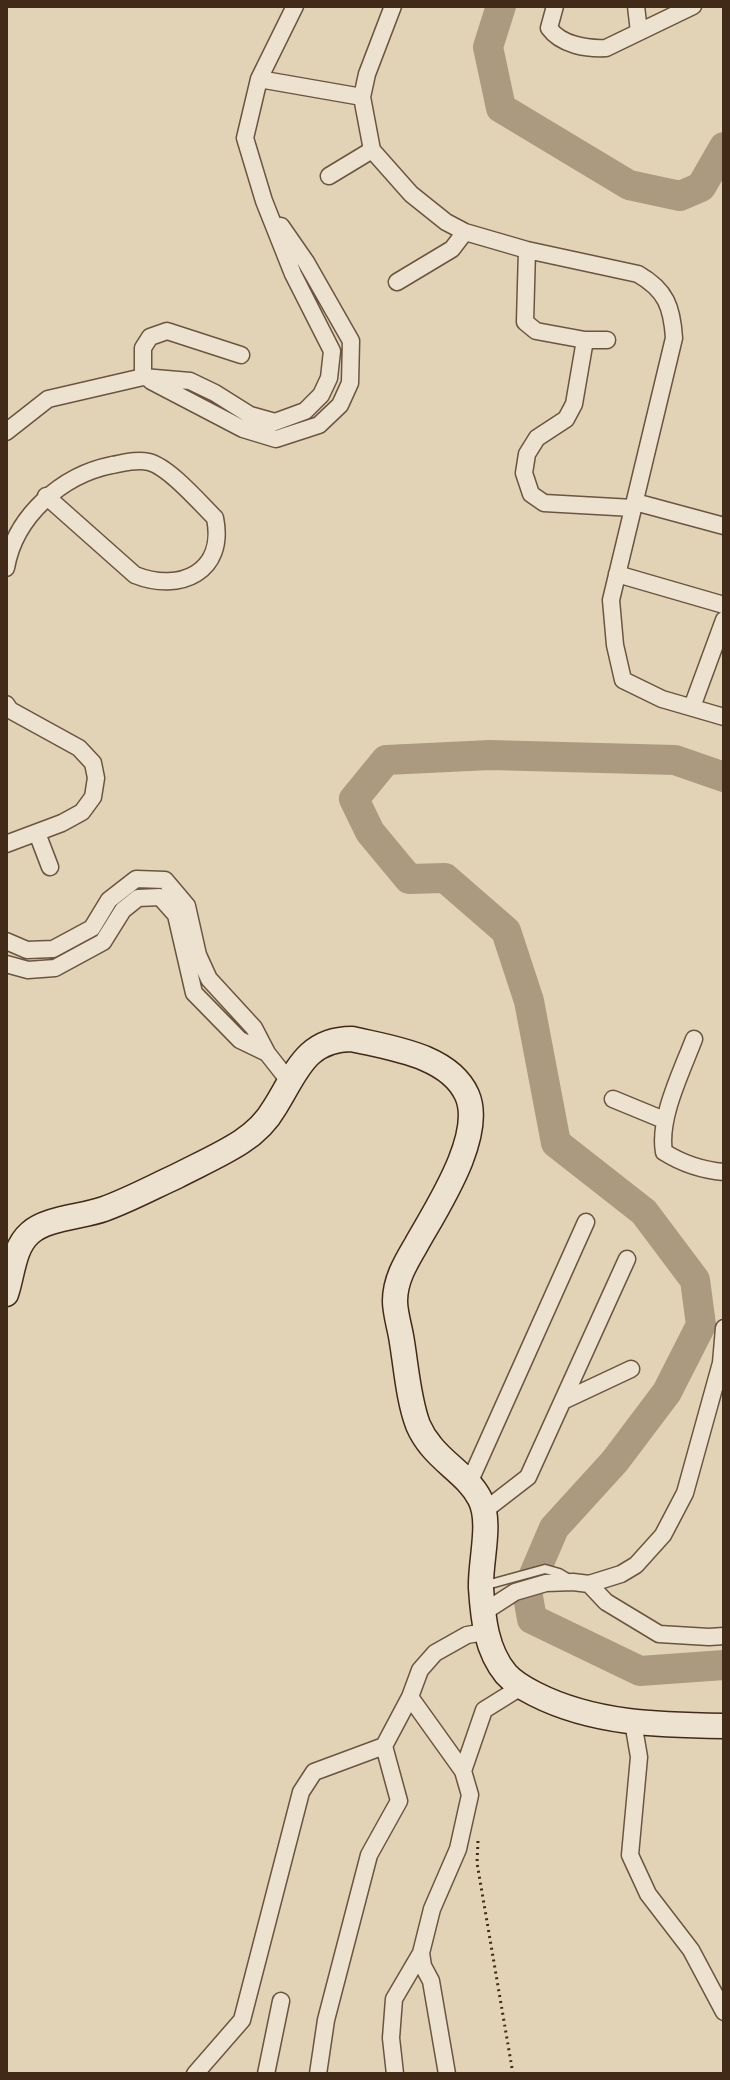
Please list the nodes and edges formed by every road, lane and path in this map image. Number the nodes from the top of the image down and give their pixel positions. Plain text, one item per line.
1 (295, 6) edge
2 (393, 6) edge
3 (555, 6) edge
4 (636, 6) edge
5 (693, 6) edge
6 (639, 32) junction
7 (259, 79) junction
8 (362, 97) junction
9 (372, 150) junction
10 (329, 176) dead end
11 (465, 232) junction
12 (527, 250) junction
13 (397, 282) dead end
14 (585, 340) junction
15 (607, 340) dead end
16 (241, 355) dead end
17 (143, 377) junction
18 (6, 432) edge
19 (46, 496) junction
20 (634, 505) junction
21 (724, 526) edge
22 (6, 568) edge
23 (617, 574) junction
24 (724, 605) edge
25 (724, 620) edge
26 (6, 704) edge
27 (692, 707) junction
28 (724, 717) edge
29 (37, 833) junction
30 (6, 844) edge
31 (50, 867) dead end
32 (6, 941) edge
33 (6, 964) edge
34 (209, 979) junction
35 (194, 993) junction
36 (694, 1039) dead end
37 (267, 1053) junction
38 (289, 1081) junction
39 (613, 1099) dead end
40 (664, 1120) junction
41 (724, 1172) edge
42 (586, 1222) dead end
43 (627, 1259) dead end
44 (6, 1294) edge
45 (724, 1328) edge
46 (631, 1369) dead end
47 (565, 1400) junction
48 (469, 1483) junction
49 (484, 1511) junction
50 (581, 1583) junction
51 (515, 1584) junction
52 (481, 1587) junction
53 (484, 1622) junction
54 (724, 1636) edge
55 (521, 1687) junction
56 (410, 1697) junction
57 (633, 1722) junction
58 (724, 1726) edge
59 (384, 1746) junction
60 (463, 1771) junction
61 (478, 1837) dead end
62 (421, 1953) junction
63 (281, 2001) dead end
64 (724, 2012) edge
65 (195, 2074) edge
66 (266, 2074) edge
67 (318, 2074) edge
68 (395, 2074) edge
69 (447, 2074) edge
70 (513, 2074) edge

1 - 7 street
2 - 8 street
3 - 6 street
4 - 6 street
5 - 6 street
7 - 8 street
7 - 17 street
8 - 9 street
9 - 10 street
9 - 11 street
11 - 12 street
11 - 13 street
12 - 14 street
12 - 20 street
14 - 15 street
14 - 20 street
16 - 17 street
17 - 18 street
19 - 19 street
19 - 22 street
20 - 21 street
20 - 23 street
23 - 24 street
23 - 27 street
25 - 27 street
26 - 29 street
27 - 28 street
29 - 30 street
29 - 31 street
32 - 34 street
33 - 35 street
34 - 35 street
34 - 37 street
35 - 37 street
36 - 40 street
37 - 38 street
38 - 44 main road
38 - 48 main road
39 - 40 street
40 - 41 street
42 - 48 street
43 - 47 street
45 - 50 street
46 - 47 street
47 - 49 street
48 - 49 main road
49 - 52 main road
50 - 51 street
50 - 54 street
51 - 52 lane
51 - 53 street
52 - 53 main road
53 - 55 main road
53 - 56 street
55 - 57 main road
55 - 60 street
56 - 59 street
56 - 60 street
57 - 58 main road
57 - 64 street
59 - 65 street
59 - 67 street
60 - 62 street
61 - 70 path
62 - 68 street
62 - 69 street
63 - 66 street

